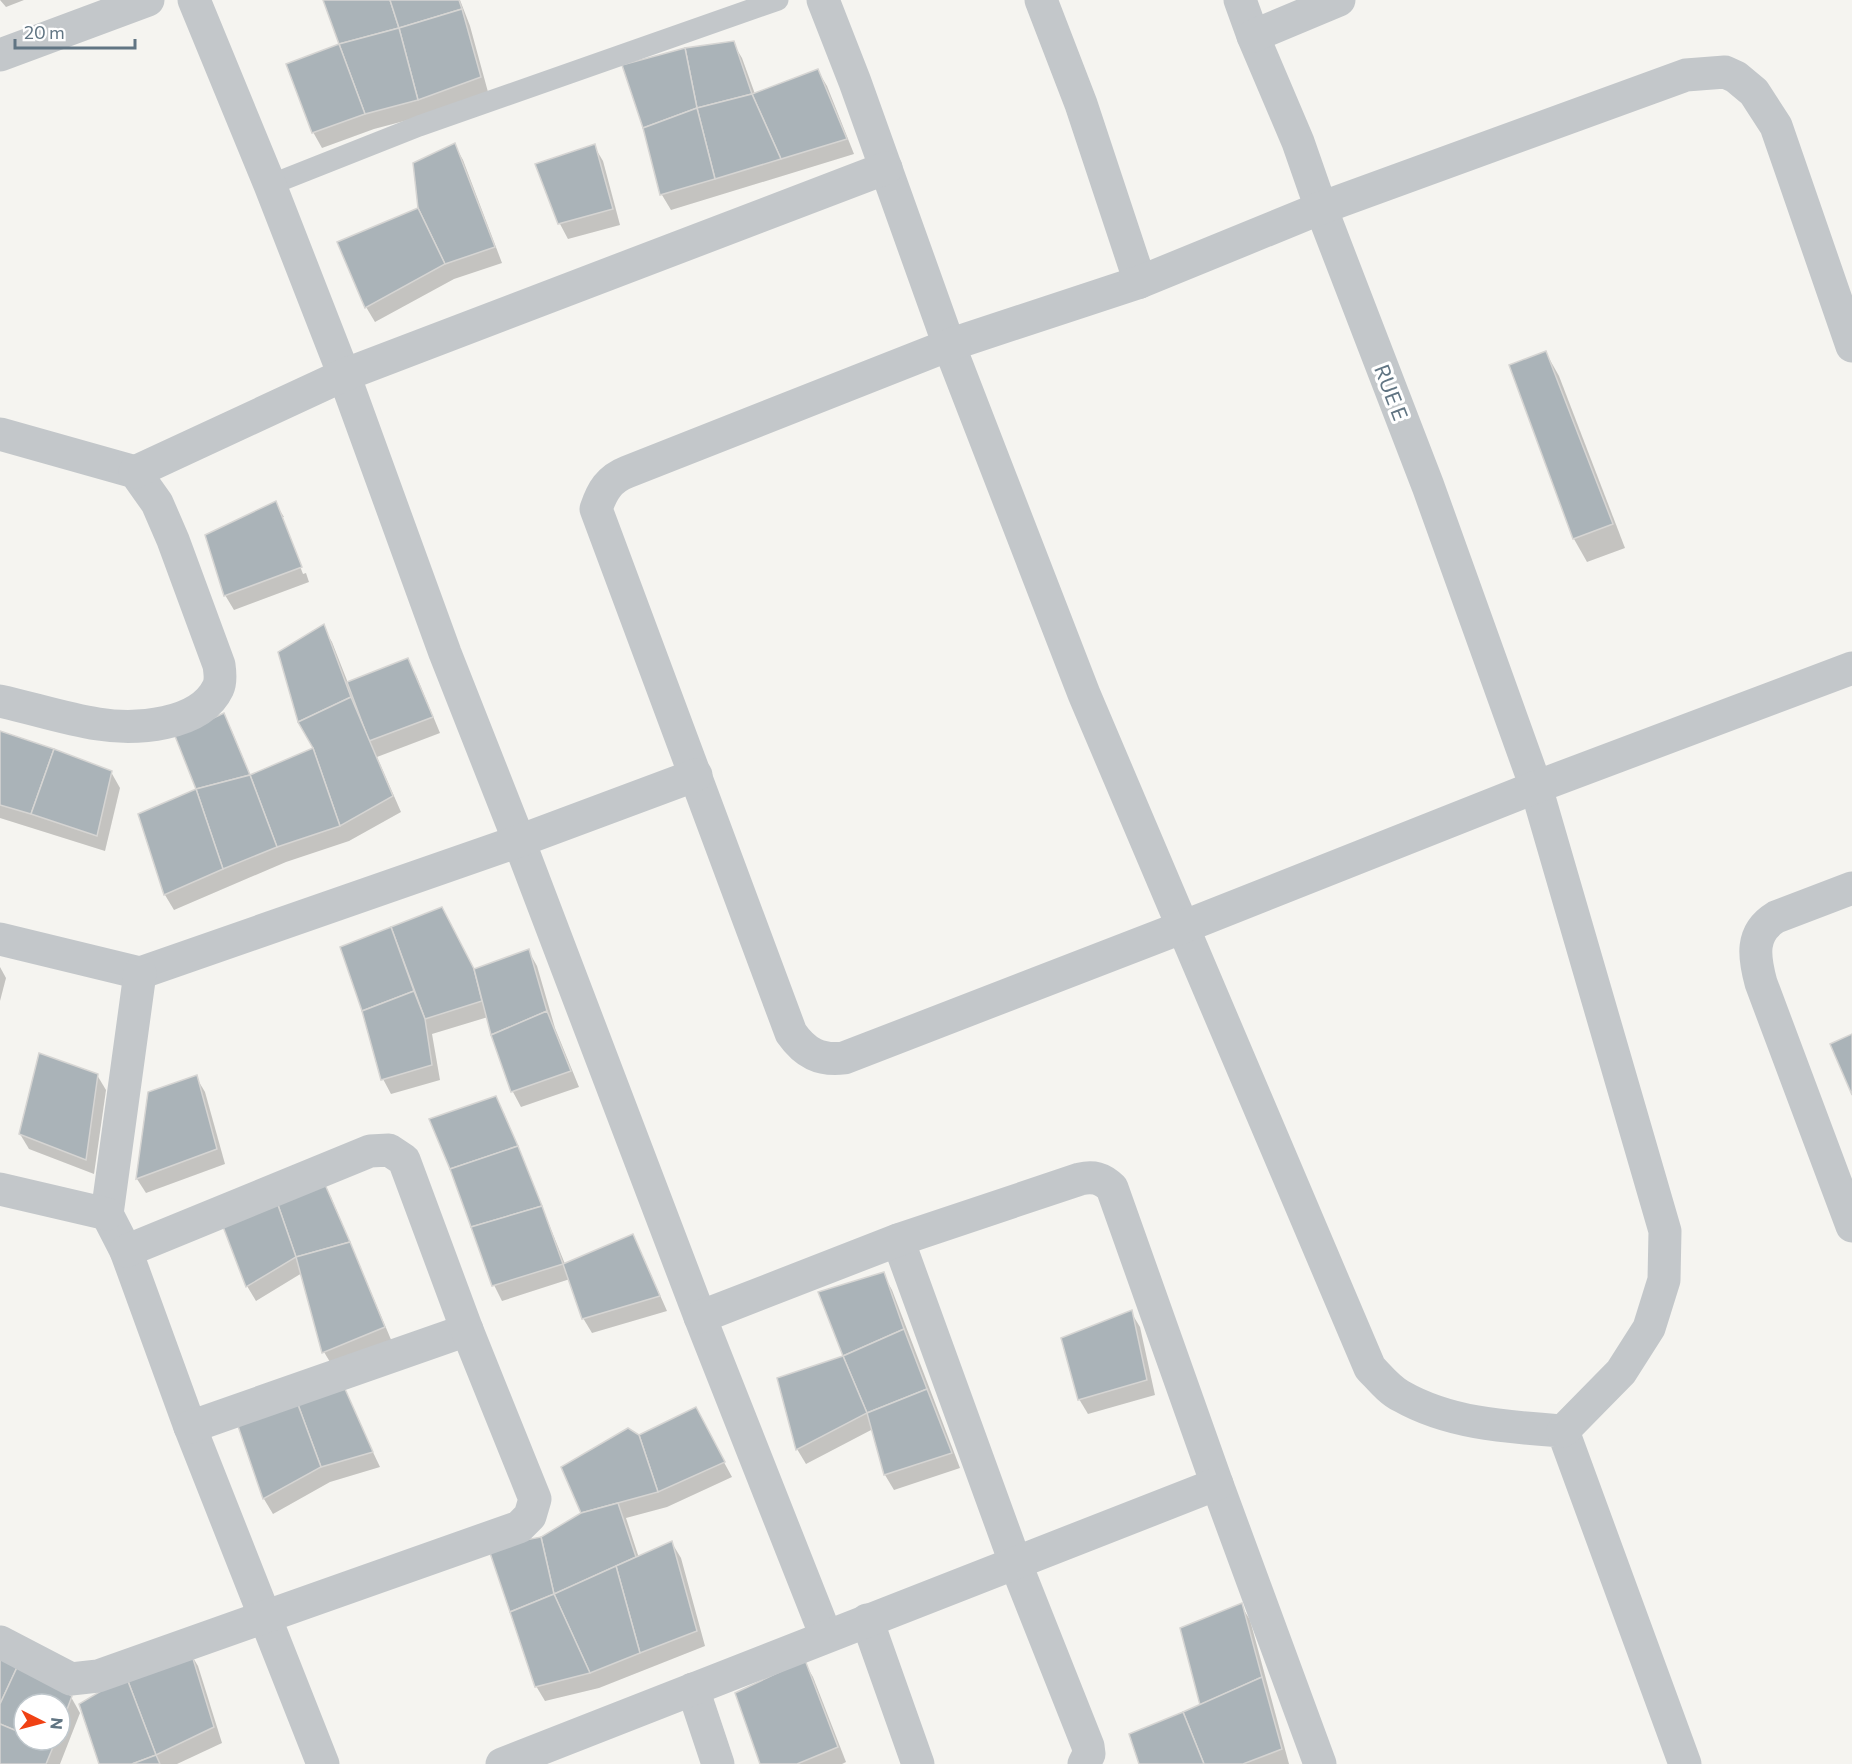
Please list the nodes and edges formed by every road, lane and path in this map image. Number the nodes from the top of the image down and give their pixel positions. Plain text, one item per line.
1 (148, 0) edge
2 (194, 0) edge
3 (778, 0) edge
4 (823, 0) edge
5 (1041, 0) edge
6 (1240, 0) edge
7 (1339, 0) edge
8 (1252, 36) junction
9 (0, 55) edge
10 (886, 168) junction
11 (270, 185) junction
12 (1321, 208) junction
13 (1140, 282) junction
14 (1851, 341) edge
15 (949, 345) junction
16 (344, 375) junction
17 (0, 434) edge
18 (135, 472) junction
19 (1852, 668) edge
20 (0, 701) edge
21 (696, 775) junction
22 (1536, 787) junction
23 (519, 841) junction
24 (1852, 888) edge
25 (1183, 927) junction
26 (0, 939) edge
27 (140, 973) junction
28 (0, 1189) edge
29 (107, 1214) junction
30 (1852, 1226) edge
31 (898, 1240) junction
32 (126, 1251) junction
33 (700, 1317) junction
34 (467, 1330) junction
35 (190, 1427) junction
36 (1563, 1431) junction
37 (1217, 1484) junction
38 (1015, 1562) junction
39 (265, 1616) junction
40 (867, 1620) junction
41 (826, 1636) junction
42 (0, 1642) edge
43 (693, 1689) junction
44 (323, 1764) edge
45 (502, 1764) edge
46 (718, 1764) edge
47 (918, 1764) edge
48 (1084, 1764) edge
49 (1320, 1764) edge
50 (1685, 1764) edge

1 - 9 street
2 - 11 street
3 - 11 lane
4 - 10 street
5 - 13 street
6 - 8 street, RUE E
7 - 8 street
8 - 12 street, RUE E
10 - 15 street
10 - 16 street
11 - 16 street
12 - 13 street
12 - 14 street
12 - 22 street, RUE E
13 - 15 street
15 - 21 street
15 - 25 street
16 - 18 street
16 - 23 street
17 - 18 street
18 - 20 street
19 - 22 street
21 - 23 street
21 - 25 street
22 - 25 street
22 - 36 street, RUE E
23 - 27 street
23 - 33 street
24 - 30 street
25 - 36 street
26 - 27 street
27 - 29 street
28 - 29 street
29 - 32 street
31 - 33 street
31 - 37 street
31 - 38 street
32 - 34 street
32 - 35 street
33 - 41 street
34 - 35 street
34 - 39 street
35 - 39 street
36 - 50 street
37 - 38 street
37 - 49 street
38 - 40 street
38 - 48 street
39 - 42 street
39 - 44 street
40 - 41 street
40 - 47 street
41 - 43 street
43 - 45 street
43 - 46 street

